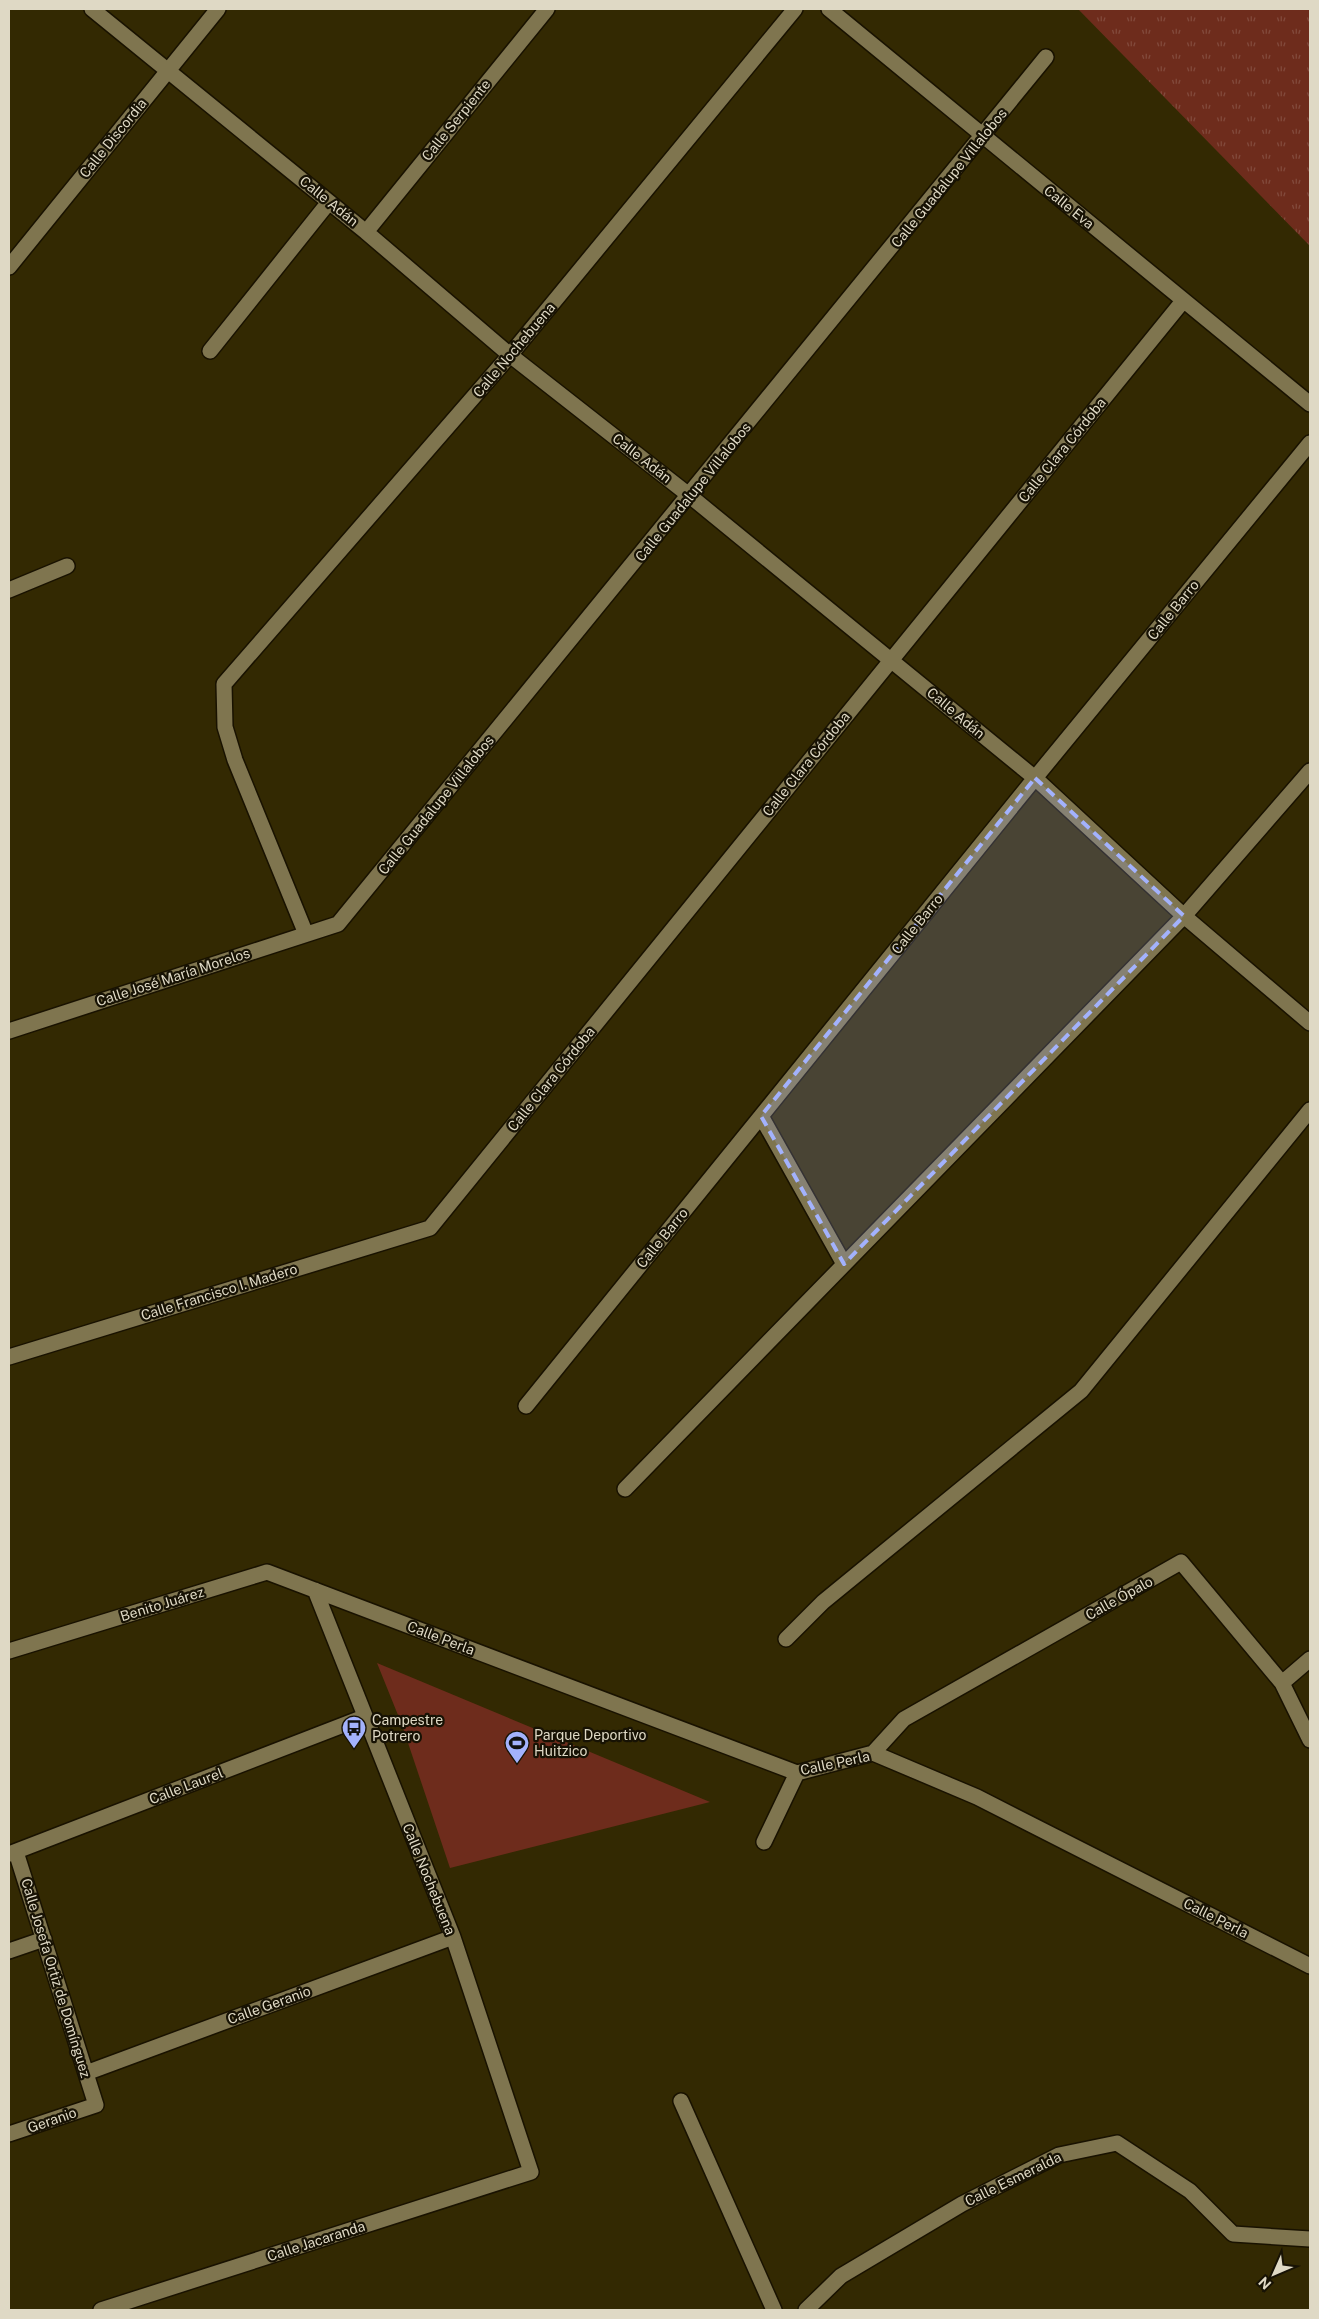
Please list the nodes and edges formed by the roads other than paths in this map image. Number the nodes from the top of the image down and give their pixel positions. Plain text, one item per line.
1 (92, 9) edge
2 (218, 9) edge
3 (547, 9) edge
4 (796, 9) edge
5 (829, 9) edge
6 (1046, 57) dead end
7 (168, 70) junction
8 (982, 137) junction
9 (329, 202) junction
10 (366, 232) junction
11 (9, 267) edge
12 (1183, 301) junction
13 (210, 351) dead end
14 (510, 355) junction
15 (1310, 404) edge
16 (1310, 443) edge
17 (690, 496) junction
18 (67, 566) dead end
19 (9, 590) edge
20 (891, 659) junction
21 (1310, 771) edge
22 (1035, 778) junction
23 (1184, 916) junction
24 (338, 924) joint
25 (306, 934) junction
26 (1310, 1022) edge
27 (9, 1031) edge
28 (1310, 1110) edge
29 (761, 1116) junction
30 (430, 1228) joint
31 (844, 1264) junction
32 (9, 1357) edge
33 (526, 1406) dead end
34 (625, 1489) dead end
35 (315, 1590) junction
36 (786, 1639) dead end
37 (9, 1651) edge
38 (1310, 1659) edge
39 (1282, 1683) junction
40 (364, 1717) junction
41 (1310, 1740) edge
42 (873, 1754) junction
43 (797, 1773) junction
44 (764, 1842) dead end
45 (12, 1853) edge
46 (453, 1937) junction
47 (44, 1939) junction
48 (9, 1951) edge
49 (1310, 1966) edge
50 (86, 2073) junction
51 (681, 2100) dead end
52 (96, 2105) joint
53 (9, 2134) edge
54 (531, 2172) joint
55 (1310, 2239) edge
56 (101, 2310) edge
57 (774, 2310) edge
58 (806, 2310) edge

1 - 7 street, Calle Adán
2 - 7 street, Calle Discordia
3 - 10 street, Calle Serpiente
4 - 14 street, Calle Nochebuena
5 - 8 street, Calle Eva
6 - 8 street, Calle Guadalupe Villalobos
7 - 9 street, Calle Adán
7 - 11 street, Calle Discordia
8 - 12 street, Calle Eva
8 - 17 street, Calle Guadalupe Villalobos
9 - 10 street, Calle Adán
9 - 13 street
10 - 14 street, Calle Adán
12 - 15 street, Calle Eva
12 - 20 street, Calle Clara Córdoba
14 - 17 street, Calle Adán
14 - 25 street, Calle Nochebuena
16 - 22 street, Calle Barro
17 - 20 street, Calle Adán
17 - 24 street, Calle Guadalupe Villalobos
18 - 19 street
20 - 22 street, Calle Adán
20 - 30 street, Calle Clara Córdoba
21 - 23 street
22 - 23 street, Calle Adán
22 - 29 street, Calle Barro
23 - 26 street, Calle Adán
23 - 31 street
24 - 25 street, Calle José María Morelos
25 - 27 street, Calle José María Morelos
28 - 36 street
29 - 31 street
29 - 33 street, Calle Barro
30 - 32 street, Calle Francisco I. Madero
31 - 34 street
35 - 37 street, Benito Juárez
35 - 40 street, Calle Nochebuena
35 - 43 street, Calle Perla
38 - 39 street
39 - 41 street, Calle Ópalo
39 - 42 street, Calle Ópalo
40 - 45 street, Calle Laurel
40 - 46 street, Calle Nochebuena
42 - 43 street, Calle Perla
42 - 49 street, Calle Perla
43 - 44 street
45 - 47 street, Calle Josefa Ortiz de Domínguez
46 - 50 street, Calle Geranio
46 - 54 street, Calle Nochebuena
47 - 48 street
47 - 50 street, Calle Josefa Ortiz de Domínguez
50 - 52 street, Calle Josefa Ortiz de Domínguez
51 - 57 street
52 - 53 street, Geranio
54 - 56 street, Calle Jacaranda
55 - 58 street, Calle Esmeralda

